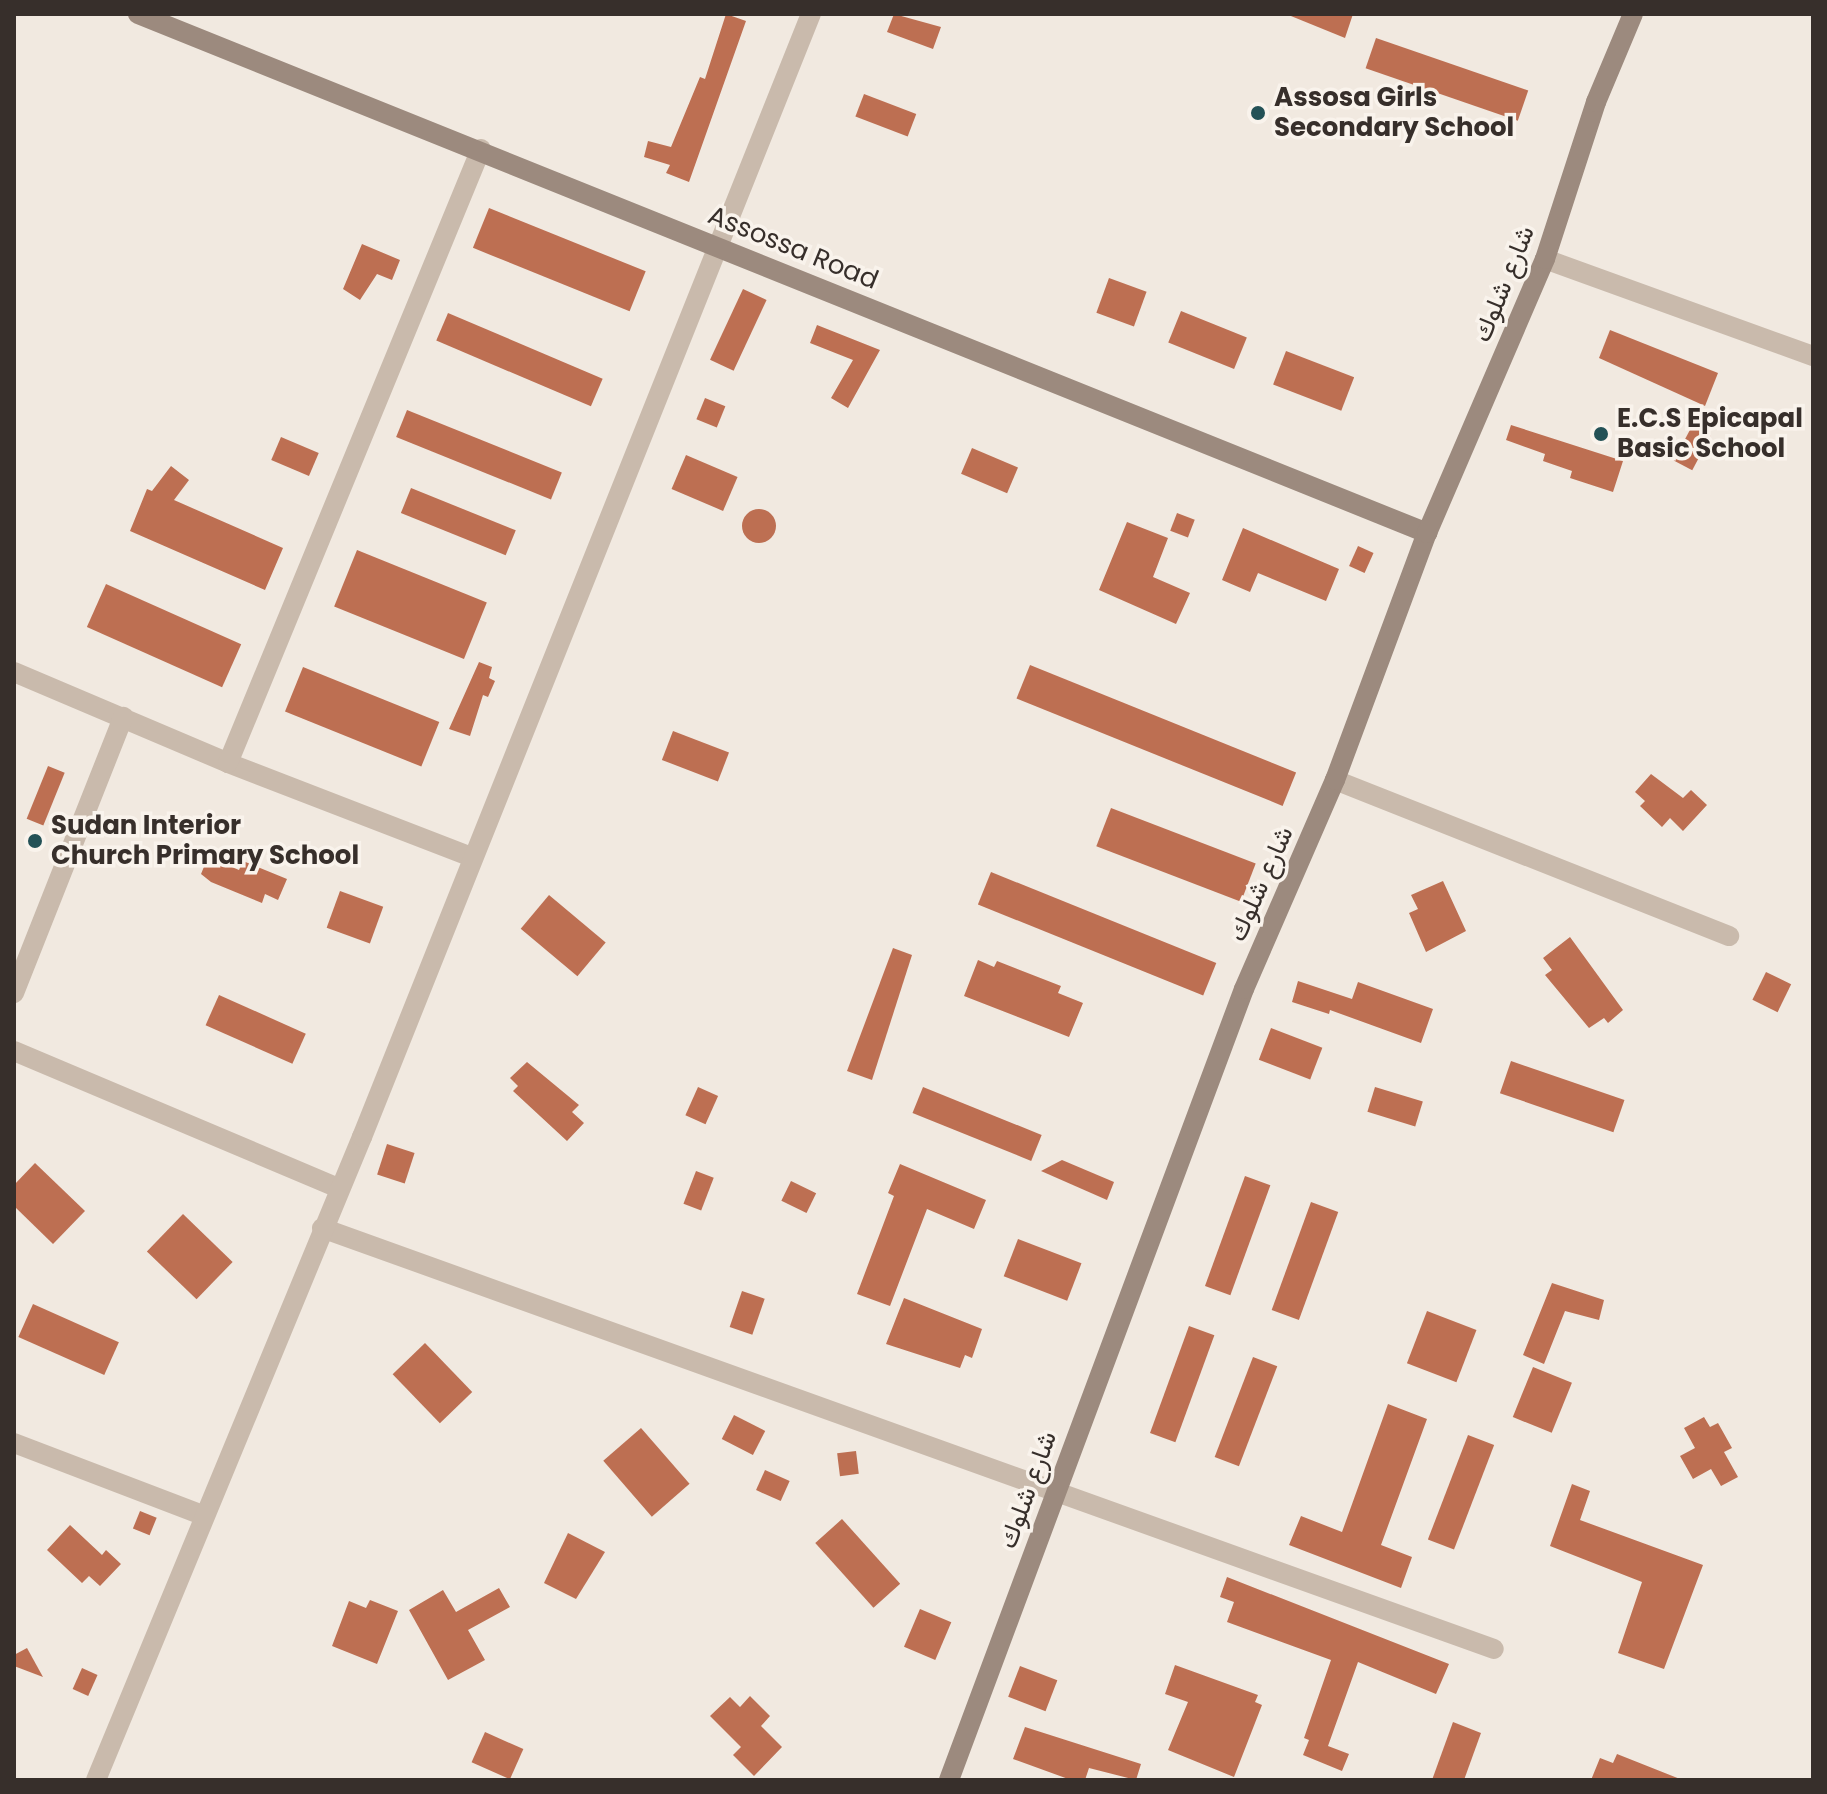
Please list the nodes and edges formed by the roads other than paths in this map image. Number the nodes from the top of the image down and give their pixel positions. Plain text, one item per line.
1 (138, 14) edge
2 (811, 14) edge
3 (1633, 14) edge
4 (481, 149) junction
5 (722, 247) junction
6 (1545, 259) junction
7 (1813, 356) edge
8 (1427, 533) junction
9 (14, 672) edge
10 (123, 717) junction
11 (228, 763) junction
12 (1335, 780) junction
13 (472, 857) junction
14 (1729, 936) dead end
15 (14, 993) edge
16 (14, 1051) edge
17 (339, 1188) junction
18 (322, 1228) junction
19 (14, 1443) edge
20 (1054, 1493) junction
21 (203, 1515) junction
22 (1494, 1649) dead end
23 (96, 1780) edge
24 (949, 1780) edge

1 - 4 street, Assossa Road
2 - 5 street
3 - 6 street, شارع شلوك
4 - 5 street, Assossa Road
4 - 11 street
5 - 8 street, Assossa Road
5 - 13 street
6 - 7 street
6 - 8 street, شارع شلوك
8 - 12 street, شارع شلوك
9 - 10 street
10 - 11 street
10 - 15 street
11 - 13 street
12 - 14 street
12 - 20 street, شارع شلوك
13 - 17 street
16 - 17 street
17 - 18 street
18 - 20 street
18 - 21 street
19 - 21 street
20 - 22 street
20 - 24 street, شارع شلوك
21 - 23 street

